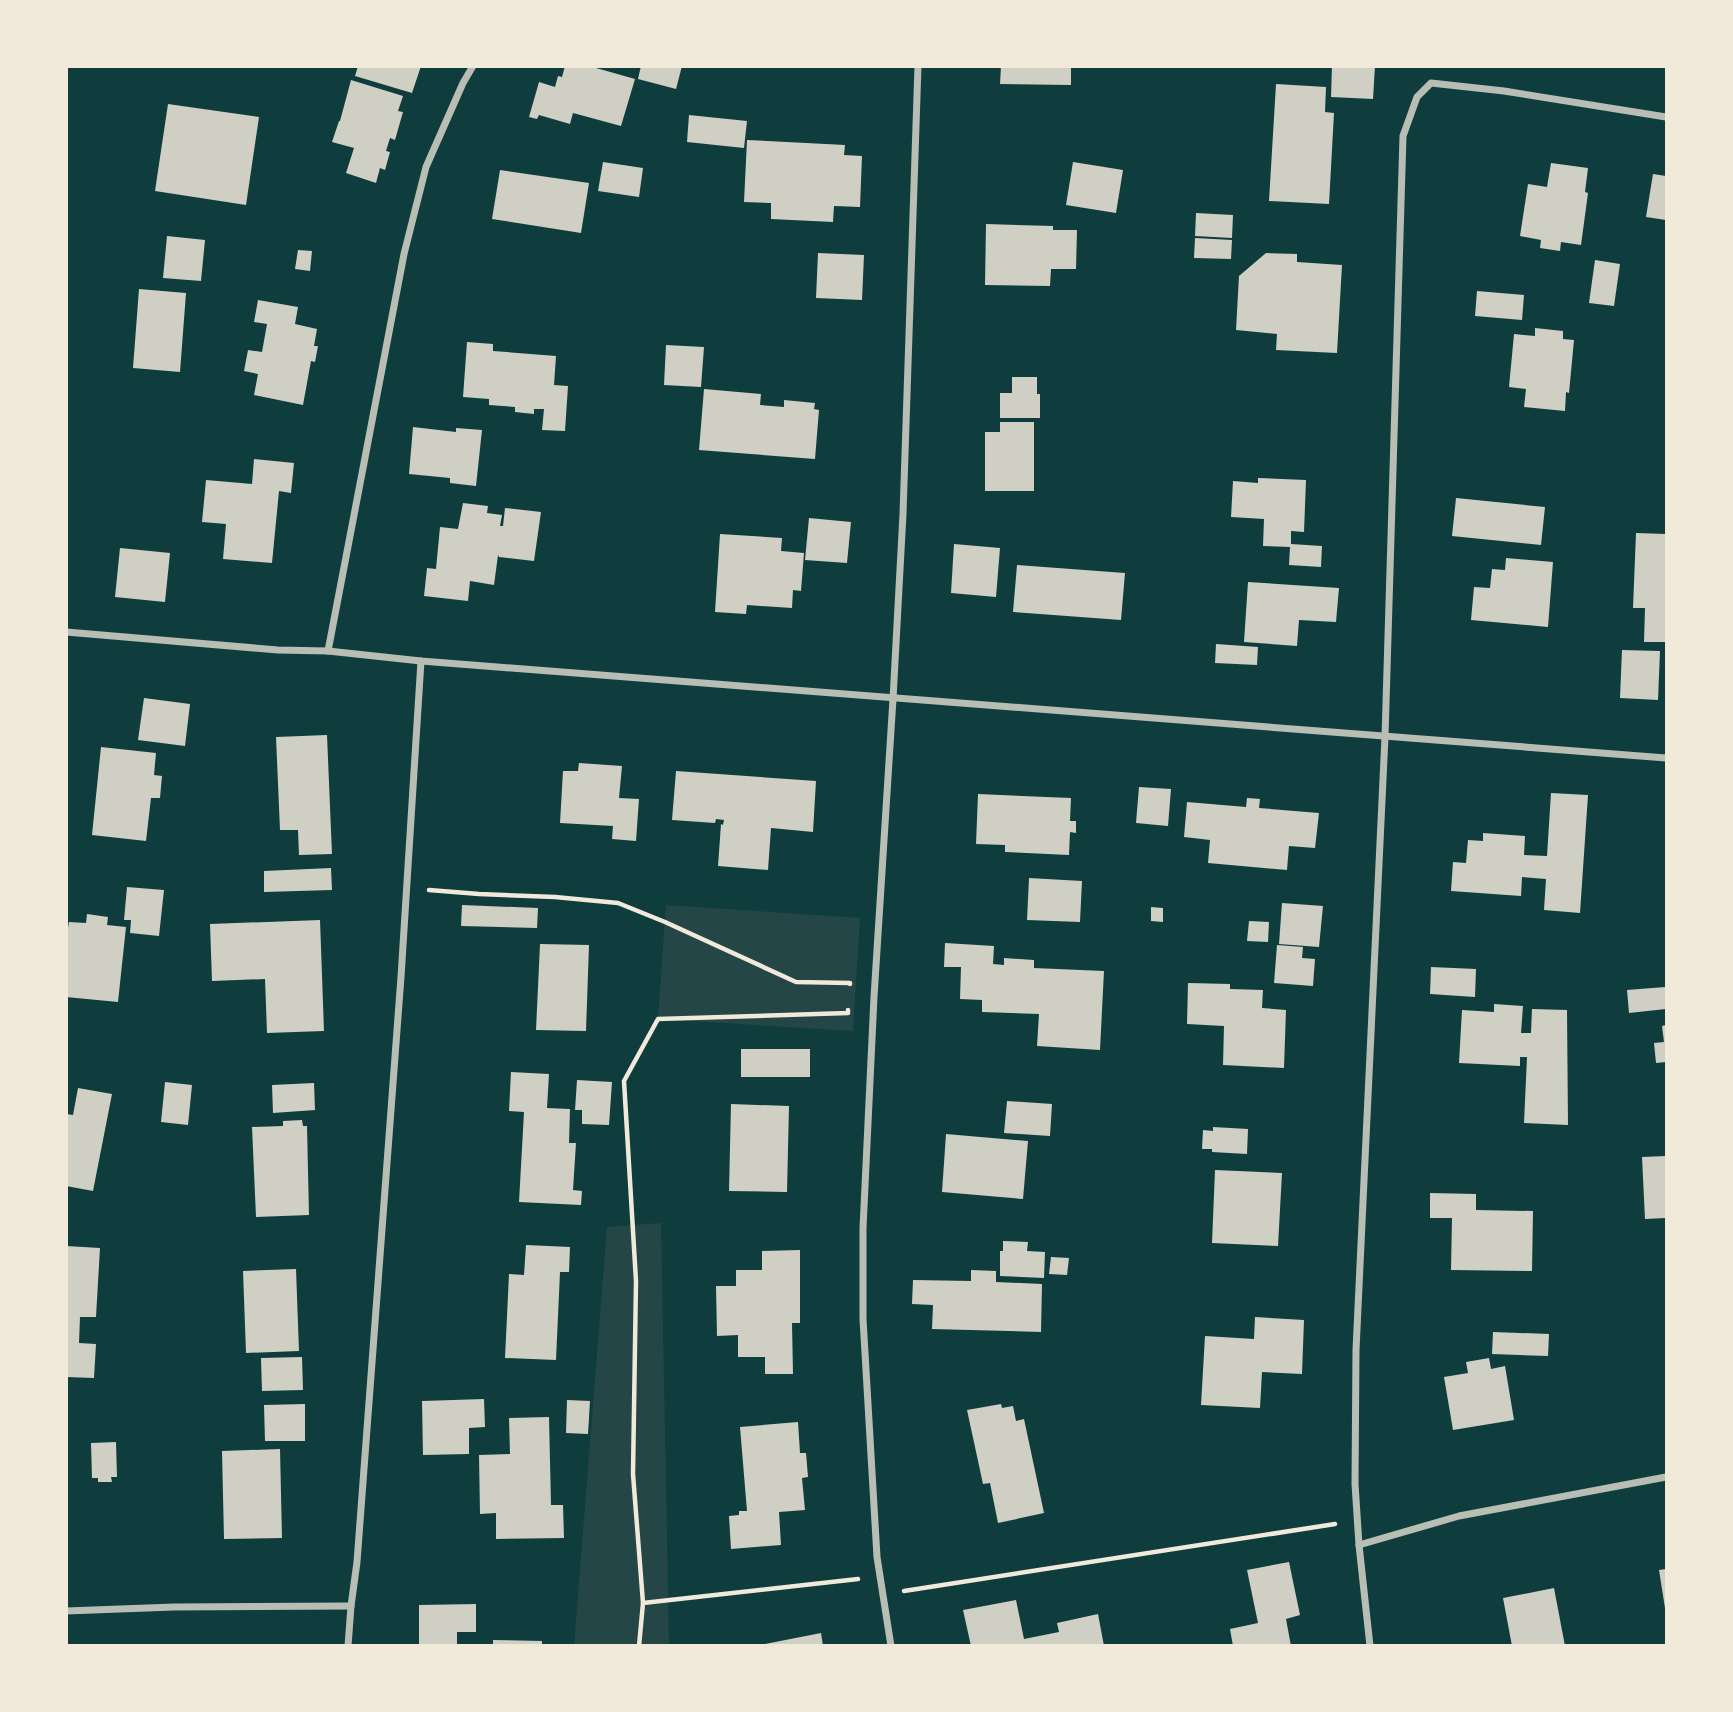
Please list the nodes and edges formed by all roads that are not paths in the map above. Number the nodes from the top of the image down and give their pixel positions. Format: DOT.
graph roads {
  1 [pos="473,66"];
  2 [pos="918,66"];
  3 [pos="1667,117"];
  4 [pos="66,632"];
  5 [pos="328,651"];
  6 [pos="421,662"];
  7 [pos="893,699"];
  8 [pos="1385,737"];
  9 [pos="1667,758"];
  10 [pos="1667,1477"];
  11 [pos="1359,1545"];
  12 [pos="351,1606"];
  13 [pos="66,1611"];
  14 [pos="348,1646"];
  15 [pos="891,1646"];
  16 [pos="1370,1646"];
  1 -- 5 [label="street"];
  2 -- 7 [label="street"];
  3 -- 8 [label="street"];
  4 -- 5 [label="street"];
  5 -- 6 [label="street"];
  6 -- 7 [label="street"];
  6 -- 12 [label="street"];
  7 -- 8 [label="street"];
  7 -- 15 [label="street"];
  8 -- 9 [label="street"];
  8 -- 11 [label="street"];
  10 -- 11 [label="street"];
  11 -- 16 [label="street"];
  12 -- 13 [label="street"];
  12 -- 14 [label="street"];
}
